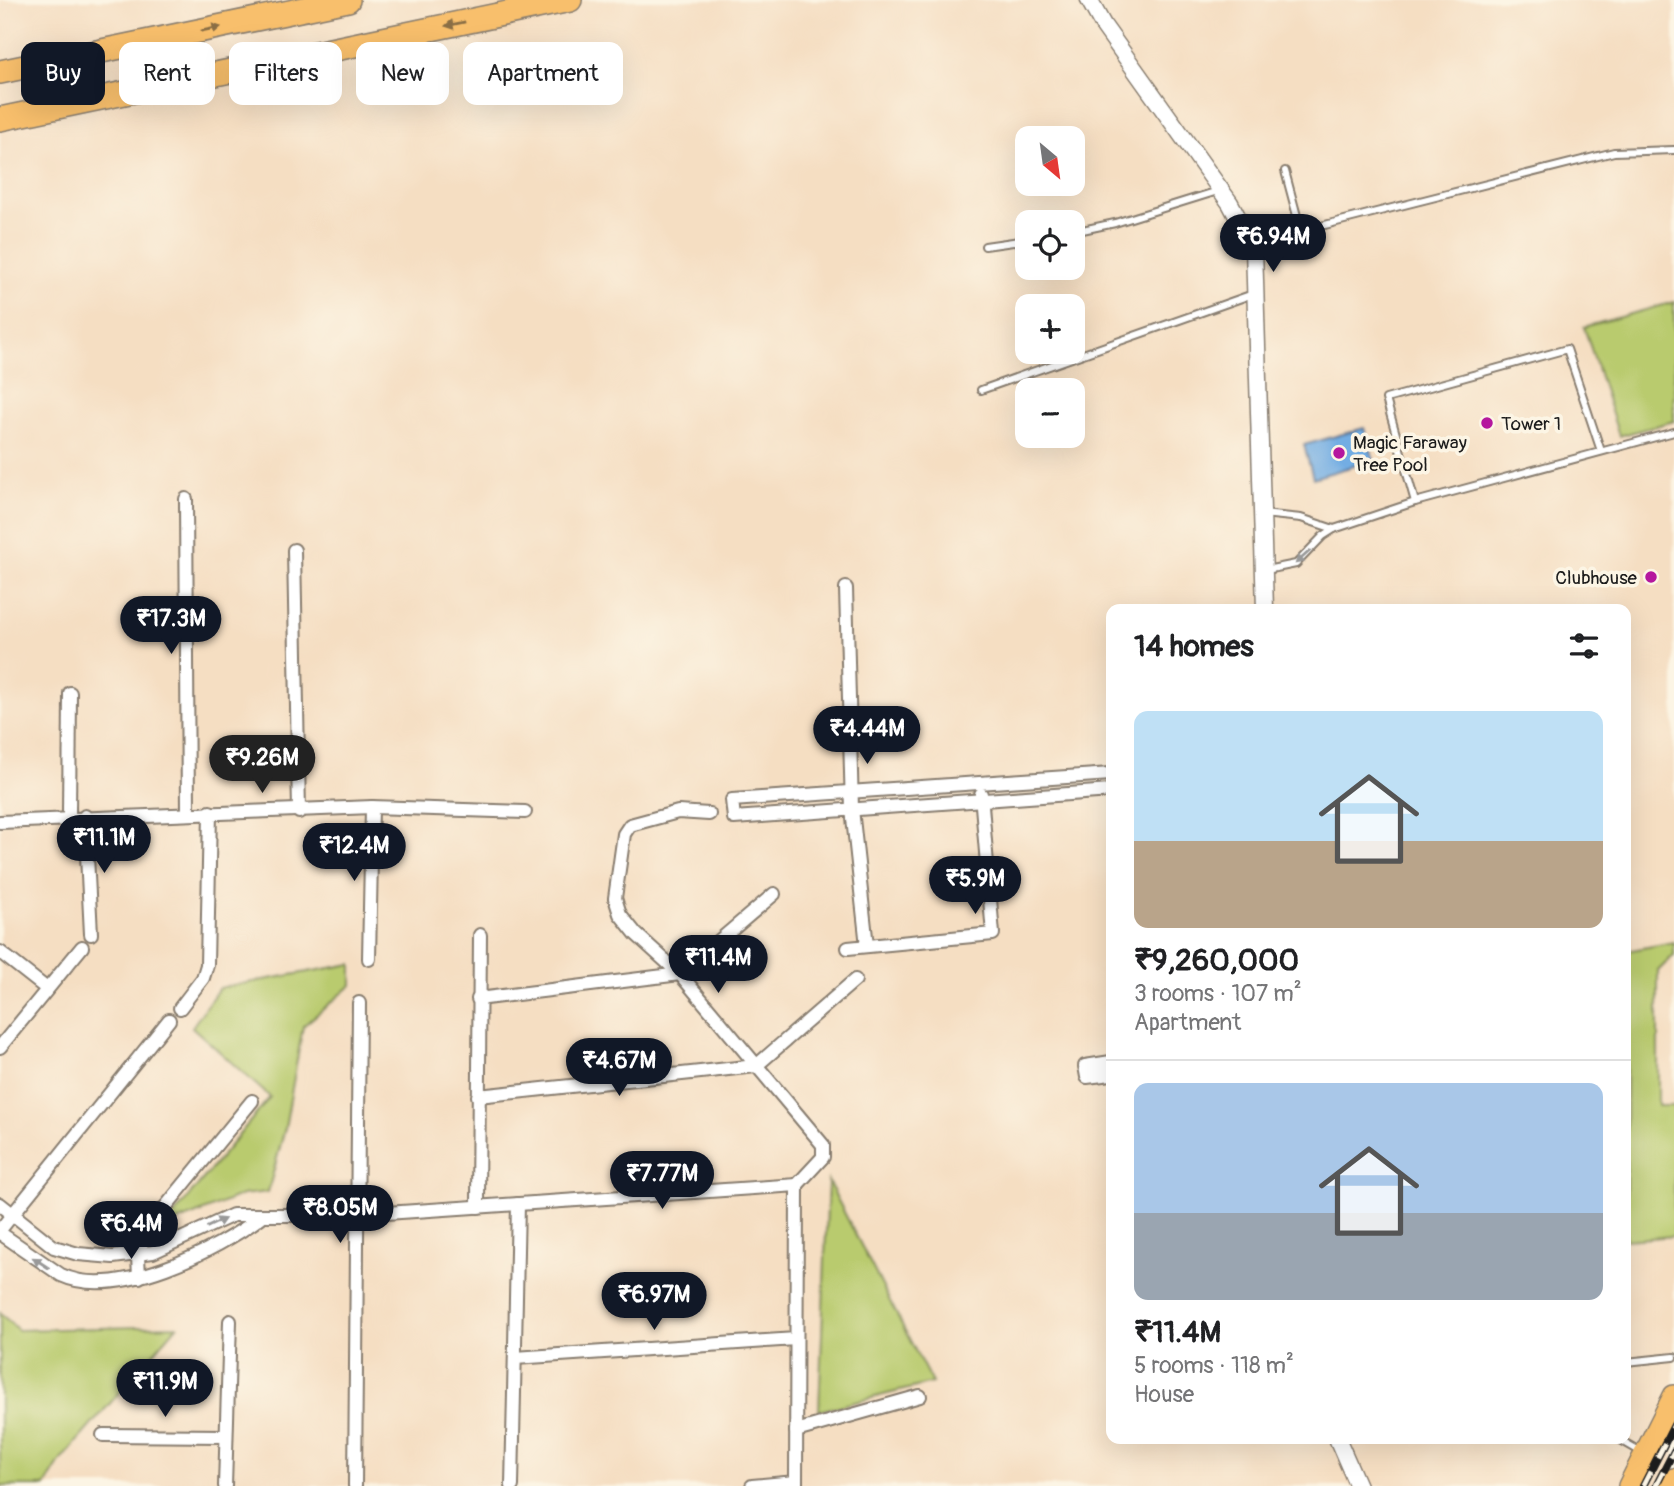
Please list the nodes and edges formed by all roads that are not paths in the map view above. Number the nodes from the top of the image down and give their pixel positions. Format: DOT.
graph roads {
  1 [pos="348,0"];
  2 [pos="570,0"];
  3 [pos="1089,0"];
  4 [pos="0,72"];
  5 [pos="0,119"];
  6 [pos="1674,150"];
  7 [pos="1285,171"];
  8 [pos="1220,190"];
  9 [pos="1085,229"];
  10 [pos="1015,242"];
  11 [pos="985,246"];
  12 [pos="1255,293"];
  13 [pos="981,390"];
  14 [pos="1674,432"];
  15 [pos="1601,451"];
  16 [pos="186,499"];
  17 [pos="1415,502"];
  18 [pos="1262,514"];
  19 [pos="1335,529"];
  20 [pos="294,550"];
  21 [pos="1264,570"];
  22 [pos="846,588"];
  23 [pos="1265,604"];
  24 [pos="70,693"];
  25 [pos="1106,774"];
  26 [pos="980,783"];
  27 [pos="1106,791"];
  28 [pos="851,792"];
  29 [pos="981,800"];
  30 [pos="372,807"];
  31 [pos="852,810"];
  32 [pos="210,812"];
  33 [pos="299,812"];
  34 [pos="525,812"];
  35 [pos="188,813"];
  36 [pos="709,814"];
  37 [pos="85,816"];
  38 [pos="69,817"];
  39 [pos="0,822"];
  40 [pos="774,894"];
  41 [pos="91,934"];
  42 [pos="480,935"];
  43 [pos="867,946"];
  44 [pos="82,947"];
  45 [pos="848,948"];
  46 [pos="0,952"];
  47 [pos="369,960"];
  48 [pos="680,974"];
  49 [pos="856,980"];
  50 [pos="47,989"];
  51 [pos="478,999"];
  52 [pos="359,1003"];
  53 [pos="180,1008"];
  54 [pos="169,1020"];
  55 [pos="0,1046"];
  56 [pos="1106,1063"];
  57 [pos="756,1066"];
  58 [pos="1106,1075"];
  59 [pos="478,1096"];
  60 [pos="252,1101"];
  61 [pos="797,1185"];
  62 [pos="0,1204"];
  63 [pos="518,1204"];
  64 [pos="478,1207"];
  65 [pos="357,1215"];
  66 [pos="14,1216"];
  67 [pos="261,1217"];
  68 [pos="0,1232"];
  69 [pos="138,1256"];
  70 [pos="139,1277"];
  71 [pos="230,1321"];
  72 [pos="796,1339"];
  73 [pos="1674,1357"];
  74 [pos="515,1358"];
  75 [pos="1631,1361"];
  76 [pos="920,1396"];
  77 [pos="1674,1396"];
  78 [pos="796,1431"];
  79 [pos="103,1435"];
  80 [pos="226,1436"];
  81 [pos="1339,1444"];
  82 [pos="1628,1444"];
  83 [pos="1645,1454"];
  84 [pos="1674,1479"];
  85 [pos="796,1484"];
  86 [pos="225,1486"];
  87 [pos="355,1486"];
  88 [pos="512,1486"];
  89 [pos="752,1486"];
  90 [pos="1358,1486"];
  91 [pos="1629,1486"];
  92 [pos="1671,1486"];
  4 -- 1 [label="highway, one-way"];
  2 -- 5 [label="highway, one-way"];
  3 -- 8 [label="street"];
  6 -- 7 [label="lane"];
  8 -- 9 [label="lane"];
  8 -- 12 [label="street"];
  10 -- 11 [label="lane"];
  12 -- 13 [label="lane"];
  12 -- 18 [label="street"];
  14 -- 15 [label="lane"];
  15 -- 17 [label="lane"];
  15 -- 17 [label="lane"];
  16 -- 35 [label="street"];
  17 -- 19 [label="lane"];
  18 -- 19 [label="lane"];
  18 -- 21 [label="street"];
  19 -- 21 [label="lane, one-way"];
  20 -- 33 [label="street"];
  21 -- 23 [label="street"];
  22 -- 28 [label="street"];
  24 -- 38 [label="street"];
  25 -- 26 [label="street"];
  26 -- 28 [label="street"];
  26 -- 29 [label="street"];
  27 -- 29 [label="street"];
  28 -- 31 [label="street"];
  28 -- 31 [label="street"];
  29 -- 31 [label="street"];
  29 -- 43 [label="street"];
  30 -- 33 [label="street"];
  30 -- 34 [label="street"];
  30 -- 47 [label="street"];
  31 -- 43 [label="street"];
  32 -- 33 [label="street"];
  32 -- 35 [label="street"];
  32 -- 53 [label="street"];
  35 -- 37 [label="street"];
  36 -- 48 [label="street"];
  37 -- 38 [label="street"];
  37 -- 41 [label="street"];
  38 -- 39 [label="street"];
  40 -- 48 [label="street"];
  42 -- 51 [label="street"];
  43 -- 45 [label="street"];
  44 -- 50 [label="street"];
  46 -- 50 [label="street"];
  48 -- 51 [label="street"];
  48 -- 57 [label="street"];
  49 -- 57 [label="street"];
  50 -- 55 [label="street"];
  51 -- 59 [label="street"];
  52 -- 65 [label="street"];
  54 -- 66 [label="street"];
  56 -- 58 [label="street"];
  57 -- 59 [label="street"];
  57 -- 61 [label="street"];
  59 -- 64 [label="street"];
  60 -- 69 [label="street"];
  61 -- 63 [label="street"];
  61 -- 72 [label="street"];
  62 -- 66 [label="street"];
  63 -- 64 [label="street"];
  63 -- 74 [label="street"];
  64 -- 65 [label="street"];
  65 -- 67 [label="street"];
  65 -- 87 [label="street"];
  66 -- 68 [label="street"];
  66 -- 69 [label="street"];
  69 -- 67 [label="street, one-way"];
  67 -- 70 [label="street"];
  70 -- 68 [label="street, one-way"];
  69 -- 70 [label="street"];
  71 -- 80 [label="street"];
  72 -- 74 [label="street"];
  72 -- 78 [label="street"];
  73 -- 75 [label="lane"];
  74 -- 88 [label="street"];
  76 -- 78 [label="street"];
  77 -- 83 [label="highway"];
  78 -- 85 [label="street"];
  79 -- 80 [label="street"];
  80 -- 86 [label="street"];
  81 -- 90 [label="street"];
  82 -- 83 [label="lane"];
  83 -- 91 [label="highway"];
  84 -- 92 [label="highway"];
  85 -- 89 [label="street"];
}
